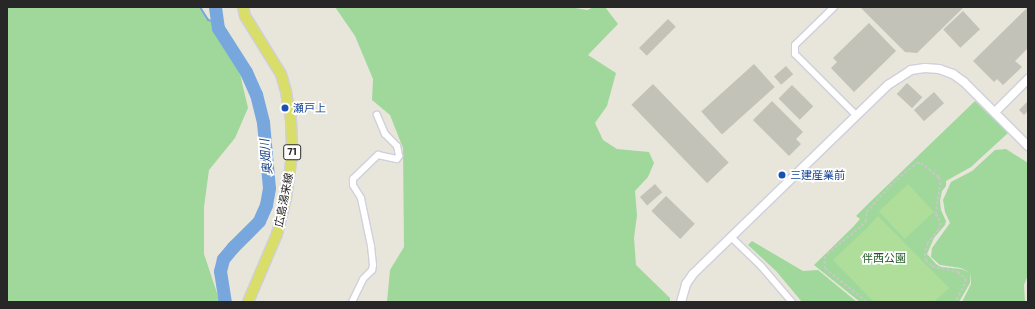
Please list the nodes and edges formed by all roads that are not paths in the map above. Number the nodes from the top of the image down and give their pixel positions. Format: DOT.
graph roads {
  1 [pos="243,7"];
  2 [pos="834,7"];
  3 [pos="1028,79"];
  4 [pos="995,112"];
  5 [pos="377,115"];
  6 [pos="856,115"];
  7 [pos="1028,146"];
  8 [pos="732,237"];
  9 [pos="248,302"];
  10 [pos="352,302"];
  11 [pos="681,302"];
  12 [pos="792,302"];
  1 -- 9 [label="main road, 広島湯来線 / 71"];
  2 -- 6 [label="street"];
  3 -- 4 [label="street"];
  4 -- 6 [label="street"];
  4 -- 7 [label="street"];
  5 -- 10 [label="street"];
  6 -- 8 [label="street"];
  8 -- 11 [label="street"];
  8 -- 12 [label="street"];
}
